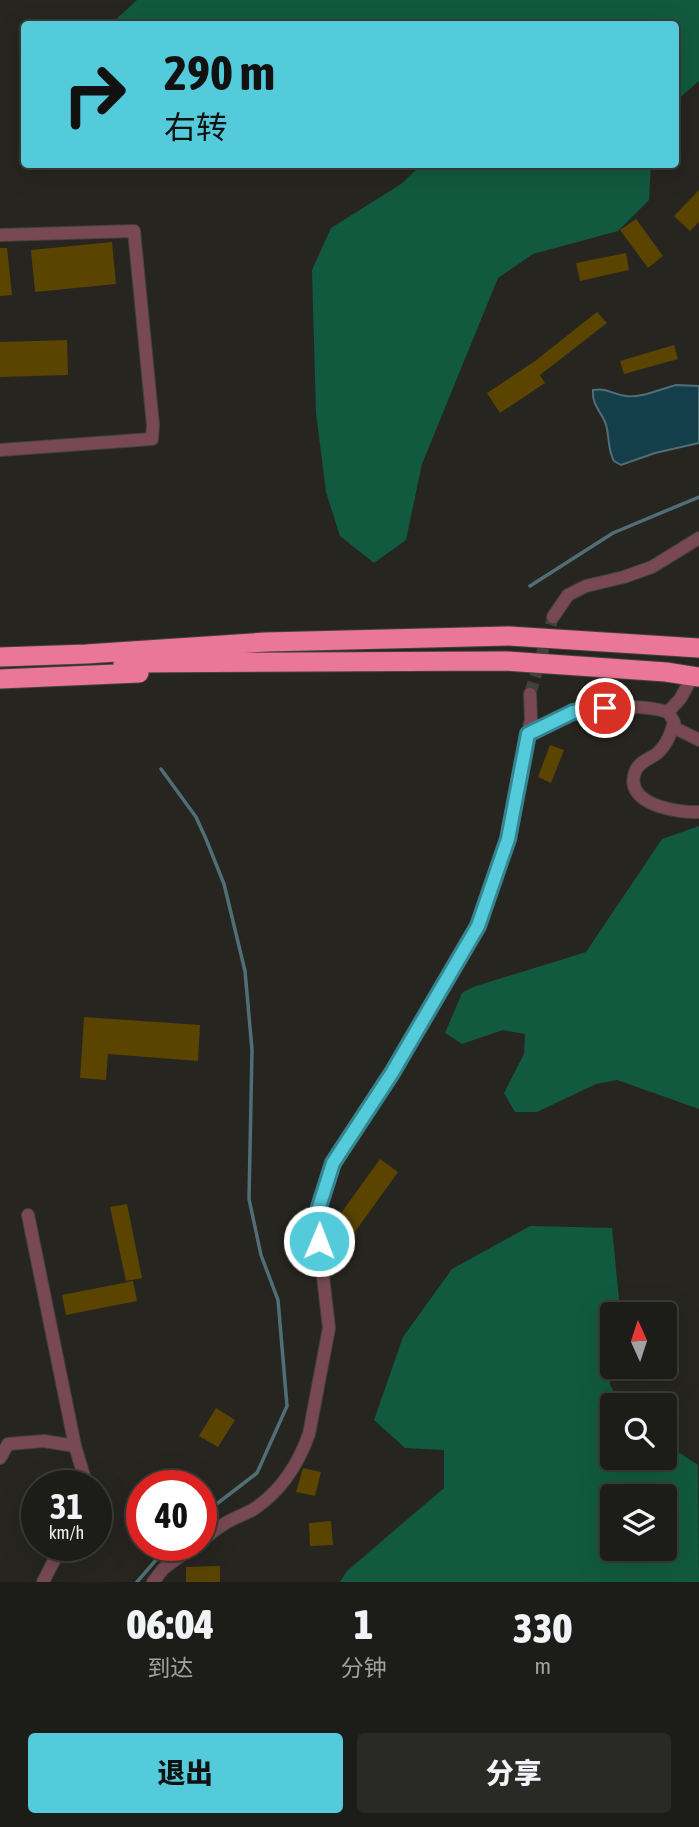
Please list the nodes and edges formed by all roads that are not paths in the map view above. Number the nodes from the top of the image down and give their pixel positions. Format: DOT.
graph roads {
  1 [pos="0,235"];
  2 [pos="0,450"];
  3 [pos="699,538"];
  4 [pos="553,617"];
  5 [pos="266,642"];
  6 [pos="0,646"];
  7 [pos="699,648"];
  8 [pos="0,657"];
  9 [pos="265,663"];
  10 [pos="0,667"];
  11 [pos="696,677"];
  12 [pos="0,678"];
  13 [pos="530,694"];
  14 [pos="668,712"];
  15 [pos="673,727"];
  16 [pos="528,734"];
  17 [pos="699,740"];
  18 [pos="699,812"];
  19 [pos="28,1215"];
  20 [pos="75,1446"];
  21 [pos="0,1458"];
  22 [pos="82,1470"];
  23 [pos="217,1529"];
  24 [pos="54,1561"];
  25 [pos="174,1561"];
  26 [pos="43,1582"];
  27 [pos="153,1582"];
  1 -- 2 [label="street"];
  3 -- 4 [label="street"];
  5 -- 6 [label="highway"];
  5 -- 7 [label="highway"];
  5 -- 8 [label="highway"];
  9 -- 10 [label="highway"];
  9 -- 11 [label="highway"];
  9 -- 12 [label="highway"];
  11 -- 14 [label="street"];
  13 -- 16 [label="street"];
  14 -- 15 [label="street"];
  14 -- 16 [label="street"];
  15 -- 17 [label="street"];
  15 -- 18 [label="street"];
  16 -- 23 [label="street"];
  19 -- 20 [label="street"];
  20 -- 21 [label="street"];
  20 -- 22 [label="street"];
  24 -- 26 [label="street"];
  25 -- 27 [label="street"];
}
